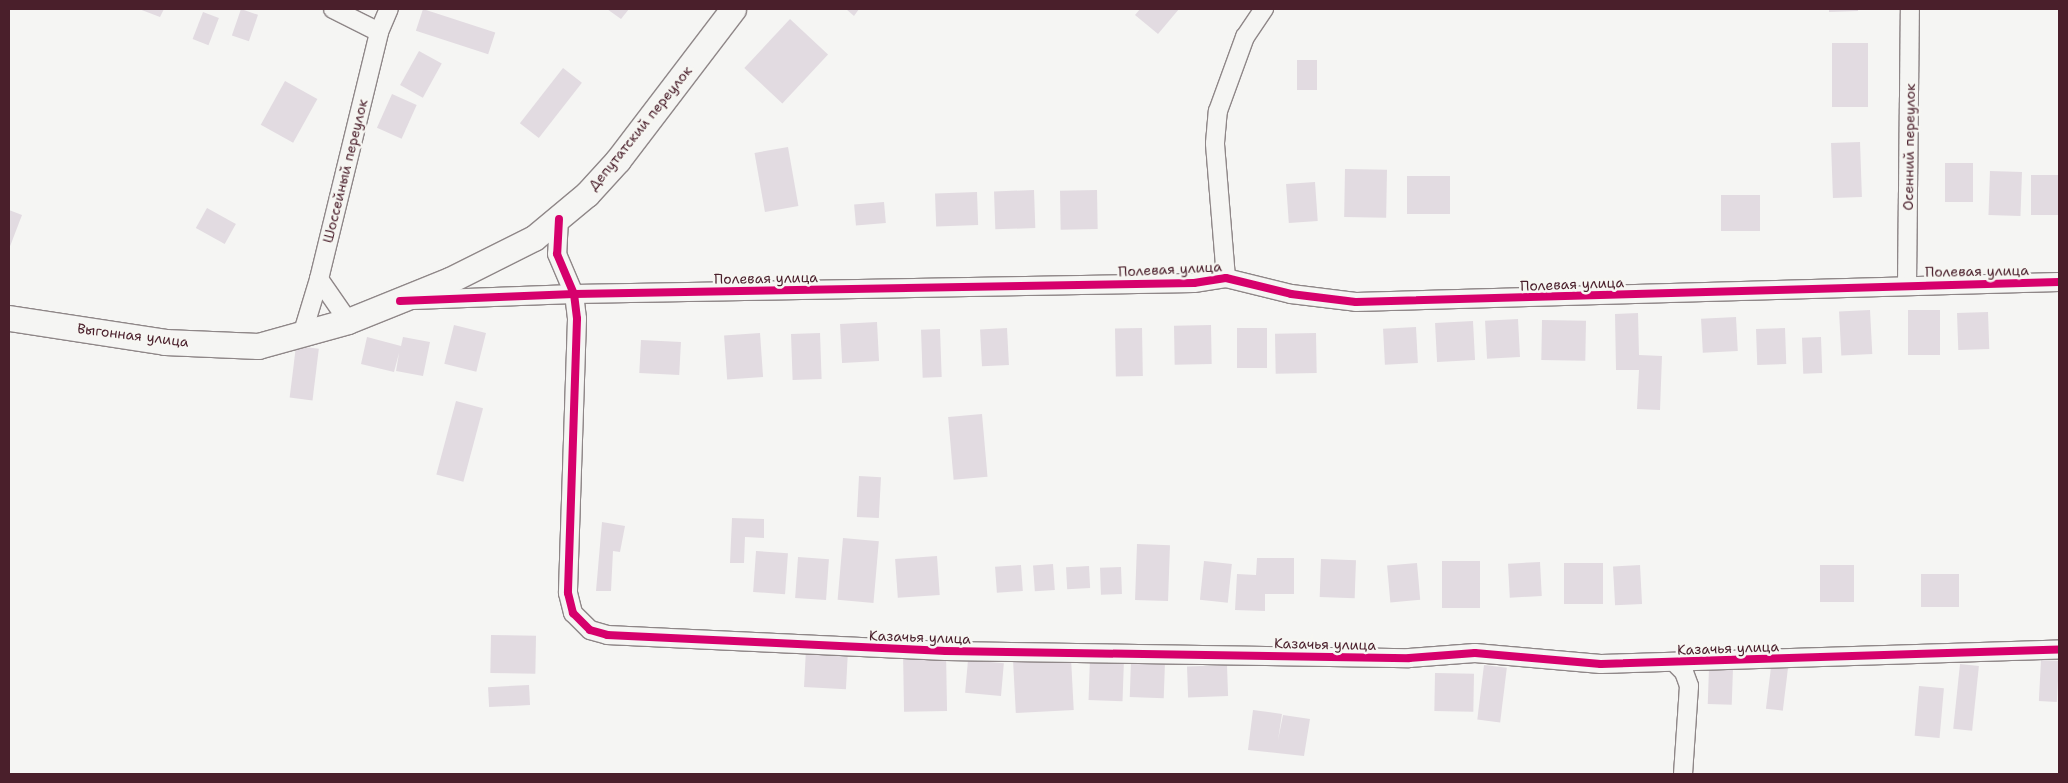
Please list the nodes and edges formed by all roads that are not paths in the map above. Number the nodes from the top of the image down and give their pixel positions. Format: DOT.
graph roads {
  1 [pos="333,9"];
  2 [pos="389,9"];
  3 [pos="733,9"];
  4 [pos="1264,9"];
  5 [pos="1910,9"];
  6 [pos="379,32"];
  7 [pos="559,219"];
  8 [pos="1226,278"];
  9 [pos="319,279"];
  10 [pos="2059,282"];
  11 [pos="1907,285"];
  12 [pos="574,294"];
  13 [pos="400,301"];
  14 [pos="9,318"];
  15 [pos="348,321"];
  16 [pos="295,337"];
  17 [pos="2059,650"];
  18 [pos="1674,662"];
  19 [pos="1683,774"];
  1 -- 6 [label="street"];
  2 -- 6 [label="street, Шоссейный переулок"];
  3 -- 7 [label="street, Депутатский переулок"];
  4 -- 8 [label="street"];
  5 -- 11 [label="street, Осенний переулок"];
  6 -- 9 [label="street, Шоссейный переулок"];
  7 -- 12 [label="street"];
  7 -- 13 [label="street, Депутатский переулок"];
  8 -- 11 [label="street, Полевая улица"];
  8 -- 12 [label="street, Полевая улица"];
  9 -- 15 [label="street"];
  9 -- 16 [label="street, Шоссейный переулок"];
  10 -- 11 [label="street, Полевая улица"];
  12 -- 13 [label="street, Полевая улица"];
  12 -- 18 [label="street, Казачья улица"];
  13 -- 15 [label="street, Депутатский переулок"];
  14 -- 16 [label="street, Выгонная улица"];
  15 -- 16 [label="street, Депутатский переулок"];
  17 -- 18 [label="street, Казачья улица"];
  18 -- 19 [label="street"];
}
